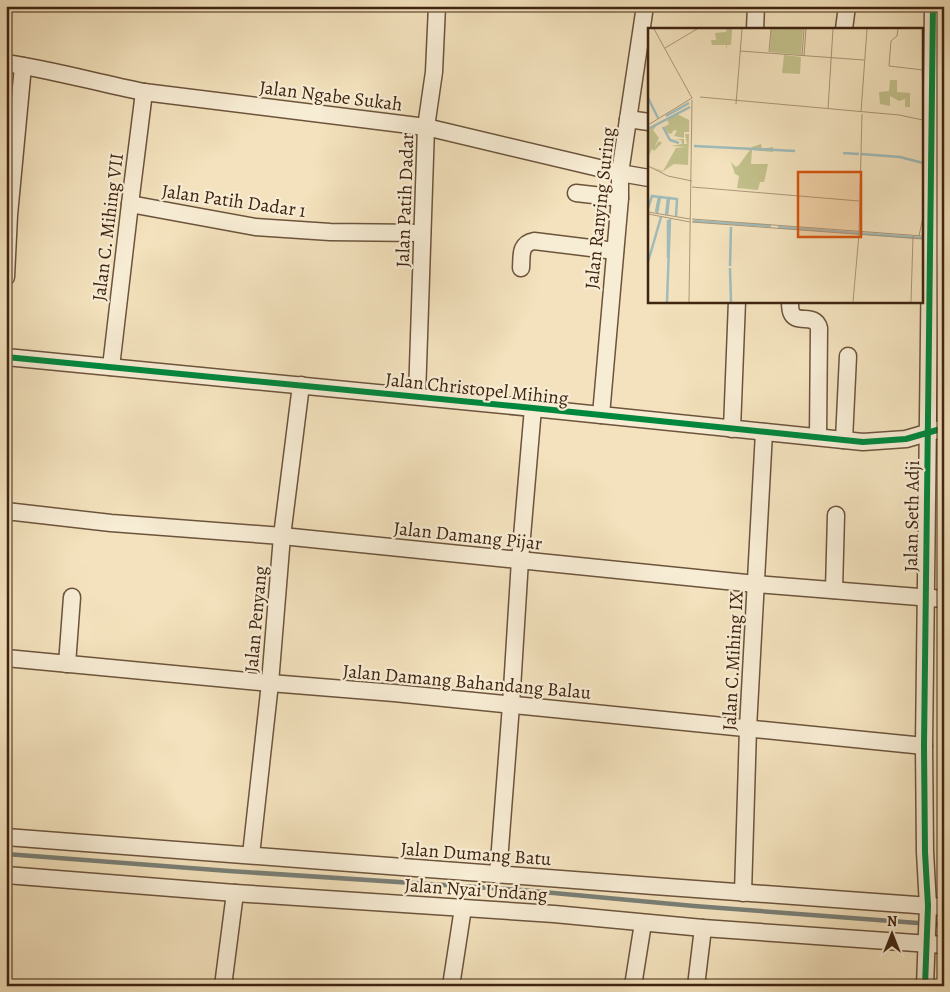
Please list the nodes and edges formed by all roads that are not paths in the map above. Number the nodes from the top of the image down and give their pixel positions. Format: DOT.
graph roads {
  1 [pos="437,6"];
  2 [pos="645,6"];
  3 [pos="756,6"];
  4 [pos="847,6"];
  5 [pos="933,6"];
  6 [pos="754,28"];
  7 [pos="844,28"];
  8 [pos="6,63"];
  9 [pos="23,66"];
  10 [pos="144,92"];
  11 [pos="628,119"];
  12 [pos="648,122"];
  13 [pos="426,127"];
  14 [pos="938,138"];
  15 [pos="620,173"];
  16 [pos="648,178"];
  17 [pos="576,193"];
  18 [pos="620,198"];
  19 [pos="130,204"];
  20 [pos="422,233"];
  21 [pos="615,251"];
  22 [pos="521,268"];
  23 [pos="6,277"];
  24 [pos="737,302"];
  25 [pos="790,302"];
  26 [pos="848,356"];
  27 [pos="6,357"];
  28 [pos="110,367"];
  29 [pos="301,385"];
  30 [pos="417,396"];
  31 [pos="533,408"];
  32 [pos="601,415"];
  33 [pos="944,428"];
  34 [pos="732,429"];
  35 [pos="764,432"];
  36 [pos="927,434"];
  37 [pos="818,437"];
  38 [pos="844,440"];
  39 [pos="6,511"];
  40 [pos="836,515"];
  41 [pos="282,536"];
  42 [pos="520,560"];
  43 [pos="756,584"];
  44 [pos="834,590"];
  45 [pos="72,596"];
  46 [pos="926,597"];
  47 [pos="944,599"];
  48 [pos="6,658"];
  49 [pos="67,664"];
  50 [pos="270,683"];
  51 [pos="511,705"];
  52 [pos="748,728"];
  53 [pos="924,746"];
  54 [pos="6,837"];
  55 [pos="251,856"];
  56 [pos="498,874"];
  57 [pos="6,875"];
  58 [pos="235,893"];
  59 [pos="743,893"];
  60 [pos="463,908"];
  61 [pos="933,909"];
  62 [pos="642,923"];
  63 [pos="703,928"];
  64 [pos="927,942"];
  65 [pos="944,945"];
  66 [pos="223,986"];
  67 [pos="452,986"];
  68 [pos="633,986"];
  69 [pos="696,986"];
  70 [pos="925,986"];
  1 -- 13 [label="street, Jalan Patih Dadar"];
  2 -- 11 [label="street, Jalan Ranying Suring"];
  3 -- 6 [label="street"];
  4 -- 7 [label="street"];
  5 -- 14 [label="street, Jalan Seth Adji"];
  8 -- 9 [label="street, Jalan Ngabe Sukah"];
  9 -- 10 [label="street, Jalan Ngabe Sukah"];
  9 -- 23 [label="street"];
  10 -- 13 [label="street, Jalan Ngabe Sukah"];
  10 -- 19 [label="street, Jalan C. Mihing VII"];
  11 -- 12 [label="street"];
  11 -- 15 [label="street, Jalan Ranying Suring"];
  13 -- 15 [label="street, Jalan Ngabe Sukah"];
  13 -- 20 [label="street, Jalan Patih Dadar"];
  14 -- 36 [label="street, Jalan Seth Adji"];
  15 -- 16 [label="street, Jalan Ngabe Sukah"];
  15 -- 18 [label="street, Jalan Ranying Suring"];
  17 -- 18 [label="street"];
  18 -- 21 [label="street, Jalan Ranying Suring"];
  19 -- 20 [label="street, Jalan Patih Dadar 1"];
  19 -- 28 [label="street, Jalan C. Mihing VII"];
  20 -- 30 [label="street, Jalan Patih Dadar"];
  21 -- 22 [label="street"];
  21 -- 32 [label="street, Jalan Ranying Suring"];
  24 -- 34 [label="street"];
  25 -- 37 [label="street"];
  26 -- 38 [label="street"];
  27 -- 28 [label="street, Jalan Christopel Mihing"];
  28 -- 29 [label="street, Jalan Christopel Mihing"];
  29 -- 30 [label="street, Jalan Christopel Mihing"];
  29 -- 41 [label="street, Jalan Penyang"];
  30 -- 31 [label="street, Jalan Christopel Mihing"];
  31 -- 32 [label="street, Jalan Christopel Mihing"];
  31 -- 42 [label="street"];
  32 -- 34 [label="street, Jalan Christopel Mihing"];
  33 -- 36 [label="street, Jalan Christopel Mihing"];
  34 -- 35 [label="street, Jalan Christopel Mihing"];
  35 -- 37 [label="street, Jalan Christopel Mihing"];
  35 -- 43 [label="street, Jalan C.Mihing IX"];
  36 -- 38 [label="street, Jalan Christopel Mihing"];
  36 -- 46 [label="street, Jalan Seth Adji"];
  37 -- 38 [label="street, Jalan Christopel Mihing"];
  39 -- 41 [label="street, Jalan Damang Pijar"];
  40 -- 44 [label="street"];
  41 -- 42 [label="street, Jalan Damang Pijar"];
  41 -- 50 [label="street, Jalan Penyang"];
  42 -- 43 [label="street, Jalan Damang Pijar"];
  42 -- 51 [label="street"];
  43 -- 44 [label="street, Jalan Damang Pijar"];
  43 -- 52 [label="street, Jalan C.Mihing IX"];
  44 -- 46 [label="street, Jalan Damang Pijar"];
  45 -- 49 [label="street"];
  46 -- 47 [label="street, Jalan Damang Pijar"];
  46 -- 53 [label="street, Jalan Seth Adji"];
  48 -- 49 [label="street, Jalan Damang Bahandang Balau"];
  49 -- 50 [label="street, Jalan Damang Bahandang Balau"];
  50 -- 51 [label="street, Jalan Damang Bahandang Balau"];
  50 -- 55 [label="street, Jalan Penyang"];
  51 -- 52 [label="street, Jalan Damang Bahandang Balau"];
  51 -- 56 [label="street"];
  52 -- 53 [label="street, Jalan Damang Bahandang Balau"];
  52 -- 59 [label="street, Jalan C.Mihing IX"];
  53 -- 61 [label="street, Jalan Seth Adji"];
  54 -- 55 [label="street, Jalan Dumang Batu"];
  55 -- 56 [label="street, Jalan Dumang Batu"];
  56 -- 59 [label="street, Jalan Dumang Batu"];
  57 -- 58 [label="street, Jalan Nyai Undang"];
  58 -- 60 [label="street, Jalan Nyai Undang"];
  58 -- 66 [label="street"];
  59 -- 61 [label="street, Jalan Dumang Batu"];
  60 -- 62 [label="street, Jalan Nyai Undang"];
  60 -- 67 [label="street"];
  61 -- 64 [label="street, Jalan Seth Adji"];
  62 -- 63 [label="street, Jalan Nyai Undang"];
  62 -- 68 [label="street"];
  63 -- 64 [label="street, Jalan Nyai Undang"];
  63 -- 69 [label="street"];
  64 -- 65 [label="street, Jalan Nyai Undang"];
  64 -- 70 [label="street"];
}
